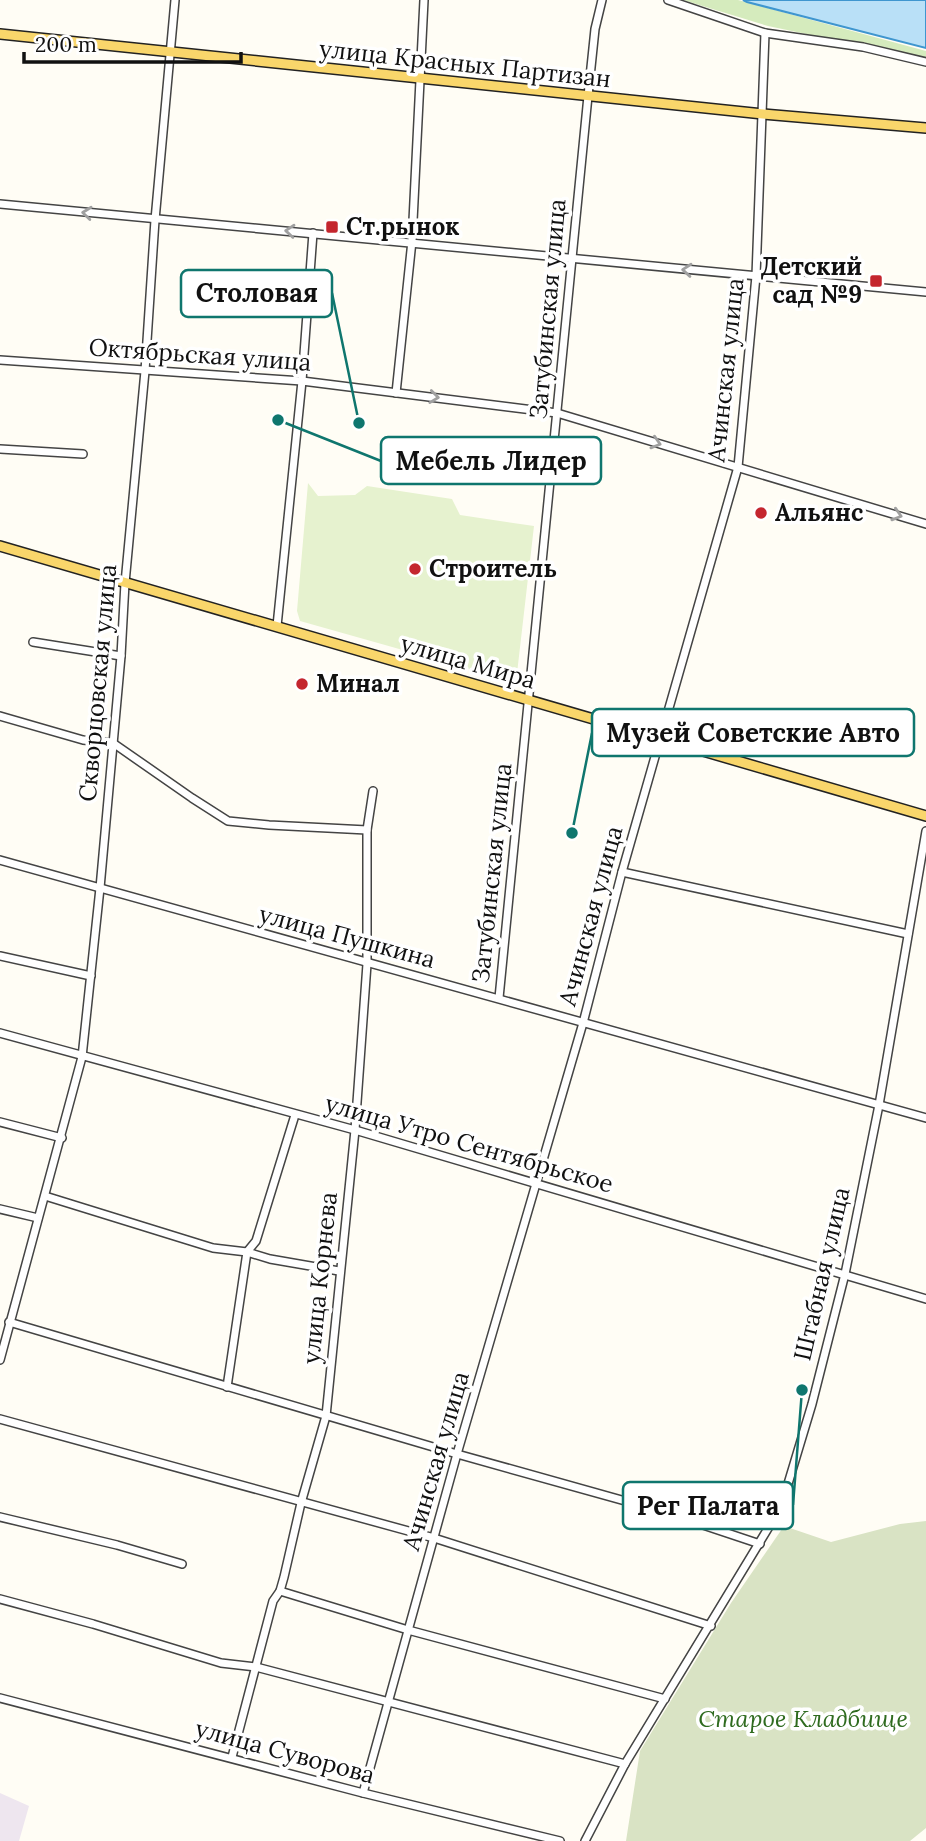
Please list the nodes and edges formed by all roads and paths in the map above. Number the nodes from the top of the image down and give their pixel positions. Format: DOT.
graph roads {
  1 [pos="176,0"];
  2 [pos="424,0"];
  3 [pos="602,0"];
  4 [pos="668,0"];
  5 [pos="765,33"];
  6 [pos="0,34"];
  7 [pos="170,53"];
  8 [pos="926,62"];
  9 [pos="419,79"];
  10 [pos="588,96"];
  11 [pos="762,114"];
  12 [pos="926,128"];
  13 [pos="0,204"];
  14 [pos="155,220"];
  15 [pos="313,233"];
  16 [pos="412,241"];
  17 [pos="572,259"];
  18 [pos="756,276"];
  19 [pos="926,292"];
  20 [pos="0,360"];
  21 [pos="145,371"];
  22 [pos="302,381"];
  23 [pos="396,393"];
  24 [pos="557,413"];
  25 [pos="0,449"];
  26 [pos="83,454"];
  27 [pos="737,467"];
  28 [pos="926,524"];
  29 [pos="0,546"];
  30 [pos="125,583"];
  31 [pos="277,626"];
  32 [pos="33,642"];
  33 [pos="121,656"];
  34 [pos="528,700"];
  35 [pos="0,716"];
  36 [pos="661,739"];
  37 [pos="113,743"];
  38 [pos="373,791"];
  39 [pos="926,816"];
  40 [pos="367,830"];
  41 [pos="926,831"];
  42 [pos="0,860"];
  43 [pos="622,872"];
  44 [pos="100,888"];
  45 [pos="908,934"];
  46 [pos="0,956"];
  47 [pos="367,964"];
  48 [pos="91,976"];
  49 [pos="499,998"];
  50 [pos="583,1023"];
  51 [pos="0,1033"];
  52 [pos="82,1057"];
  53 [pos="879,1105"];
  54 [pos="295,1115"];
  55 [pos="926,1118"];
  56 [pos="0,1122"];
  57 [pos="355,1130"];
  58 [pos="62,1138"];
  59 [pos="537,1183"];
  60 [pos="45,1196"];
  61 [pos="0,1209"];
  62 [pos="38,1218"];
  63 [pos="247,1252"];
  64 [pos="339,1271"];
  65 [pos="845,1274"];
  66 [pos="926,1298"];
  67 [pos="9,1322"];
  68 [pos="0,1360"];
  69 [pos="228,1387"];
  70 [pos="326,1416"];
  71 [pos="0,1419"];
  72 [pos="457,1454"];
  73 [pos="301,1503"];
  74 [pos="0,1517"];
  75 [pos="434,1538"];
  76 [pos="760,1544"];
  77 [pos="182,1564"];
  78 [pos="280,1591"];
  79 [pos="0,1599"];
  80 [pos="711,1626"];
  81 [pos="408,1630"];
  82 [pos="256,1667"];
  83 [pos="0,1698"];
  84 [pos="666,1699"];
  85 [pos="387,1701"];
  86 [pos="232,1757"];
  87 [pos="625,1764"];
  88 [pos="363,1793"];
  89 [pos="560,1841"];
  90 [pos="585,1841"];
  1 -- 7 [label="street, Скворцовская улица"];
  2 -- 9 [label="street"];
  3 -- 10 [label="street, Затубинская улица"];
  4 -- 5 [label="street"];
  5 -- 8 [label="street"];
  5 -- 11 [label="street, Ачинская улица"];
  6 -- 7 [label="main road, улица Красных Партизан"];
  7 -- 9 [label="main road, улица Красных Партизан"];
  7 -- 14 [label="street, Скворцовская улица"];
  9 -- 10 [label="main road, улица Красных Партизан"];
  9 -- 16 [label="street"];
  10 -- 11 [label="main road, улица Красных Партизан"];
  10 -- 17 [label="street, Затубинская улица"];
  11 -- 12 [label="main road, улица Красных Партизан"];
  11 -- 18 [label="street, Ачинская улица"];
  14 -- 13 [label="street, one-way"];
  15 -- 14 [label="street, one-way"];
  14 -- 21 [label="street, Скворцовская улица"];
  15 -- 16 [label="street"];
  15 -- 22 [label="street"];
  16 -- 17 [label="street"];
  16 -- 23 [label="street"];
  18 -- 17 [label="street, one-way"];
  17 -- 24 [label="street, Затубинская улица"];
  18 -- 19 [label="street"];
  18 -- 27 [label="street, Ачинская улица"];
  20 -- 21 [label="street, Октябрьская улица"];
  21 -- 22 [label="street, Октябрьская улица"];
  21 -- 30 [label="street, Скворцовская улица"];
  22 -- 23 [label="street, Октябрьская улица"];
  22 -- 31 [label="street"];
  23 -- 24 [label="street, Октябрьская улица, one-way"];
  24 -- 27 [label="street, Октябрьская улица, one-way"];
  24 -- 34 [label="street, Затубинская улица"];
  25 -- 26 [label="street"];
  27 -- 28 [label="street, Октябрьская улица, one-way"];
  27 -- 36 [label="street, Ачинская улица"];
  29 -- 30 [label="main road, улица Мира"];
  30 -- 31 [label="main road, улица Мира"];
  30 -- 33 [label="street, Скворцовская улица"];
  31 -- 34 [label="main road, улица Мира"];
  32 -- 33 [label="street"];
  33 -- 37 [label="street, Скворцовская улица"];
  34 -- 36 [label="main road, улица Мира"];
  34 -- 49 [label="street, Затубинская улица"];
  35 -- 37 [label="street"];
  36 -- 39 [label="main road, улица Мира"];
  36 -- 43 [label="street, Ачинская улица"];
  37 -- 40 [label="street"];
  37 -- 44 [label="street, Скворцовская улица"];
  38 -- 40 [label="street, улица Корнева"];
  40 -- 47 [label="street, улица Корнева"];
  41 -- 45 [label="street, Штабная улица"];
  42 -- 44 [label="street, улица Пушкина"];
  43 -- 45 [label="street"];
  43 -- 50 [label="street, Ачинская улица"];
  44 -- 47 [label="street, улица Пушкина"];
  44 -- 48 [label="street, Скворцовская улица"];
  45 -- 53 [label="street, Штабная улица"];
  46 -- 48 [label="street"];
  47 -- 49 [label="street, улица Пушкина"];
  47 -- 57 [label="street, улица Корнева"];
  48 -- 52 [label="street, Скворцовская улица"];
  49 -- 50 [label="street, улица Пушкина"];
  50 -- 53 [label="street, улица Пушкина"];
  50 -- 59 [label="street, Ачинская улица"];
  51 -- 52 [label="street, улица Утро Сентябрьское"];
  52 -- 54 [label="street, улица Утро Сентябрьское"];
  52 -- 58 [label="street, Скворцовская улица"];
  53 -- 55 [label="street, улица Пушкина"];
  53 -- 65 [label="street, Штабная улица"];
  54 -- 57 [label="street, улица Утро Сентябрьское"];
  54 -- 63 [label="street"];
  56 -- 58 [label="street"];
  57 -- 59 [label="street, улица Утро Сентябрьское"];
  57 -- 64 [label="street, улица Корнева"];
  58 -- 60 [label="street, Скворцовская улица"];
  59 -- 65 [label="street, улица Утро Сентябрьское"];
  59 -- 72 [label="street, Ачинская улица"];
  60 -- 62 [label="street, Скворцовская улица"];
  60 -- 63 [label="street"];
  61 -- 62 [label="street"];
  62 -- 67 [label="street, Скворцовская улица"];
  63 -- 64 [label="street"];
  63 -- 69 [label="street"];
  64 -- 70 [label="street, улица Корнева"];
  65 -- 66 [label="street, улица Утро Сентябрьское"];
  65 -- 76 [label="street, Штабная улица"];
  67 -- 68 [label="street, Скворцовская улица"];
  67 -- 69 [label="street"];
  69 -- 70 [label="street"];
  70 -- 72 [label="street"];
  70 -- 73 [label="street, улица Корнева"];
  71 -- 73 [label="street"];
  72 -- 75 [label="street, Ачинская улица"];
  72 -- 76 [label="street"];
  73 -- 75 [label="street"];
  73 -- 78 [label="street, улица Корнева"];
  74 -- 77 [label="street"];
  75 -- 80 [label="street"];
  75 -- 81 [label="street, Ачинская улица"];
  76 -- 80 [label="street, Штабная улица"];
  78 -- 81 [label="street"];
  78 -- 82 [label="street, улица Корнева"];
  79 -- 82 [label="street"];
  80 -- 84 [label="street, Штабная улица"];
  81 -- 84 [label="street"];
  81 -- 85 [label="street, Ачинская улица"];
  82 -- 85 [label="street"];
  82 -- 86 [label="street, улица Корнева"];
  83 -- 86 [label="street, улица Суворова"];
  84 -- 87 [label="street, Штабная улица"];
  85 -- 87 [label="street"];
  85 -- 88 [label="street, Ачинская улица"];
  86 -- 88 [label="street, улица Суворова"];
  87 -- 90 [label="street, Штабная улица"];
  88 -- 89 [label="street, улица Суворова"];
}
